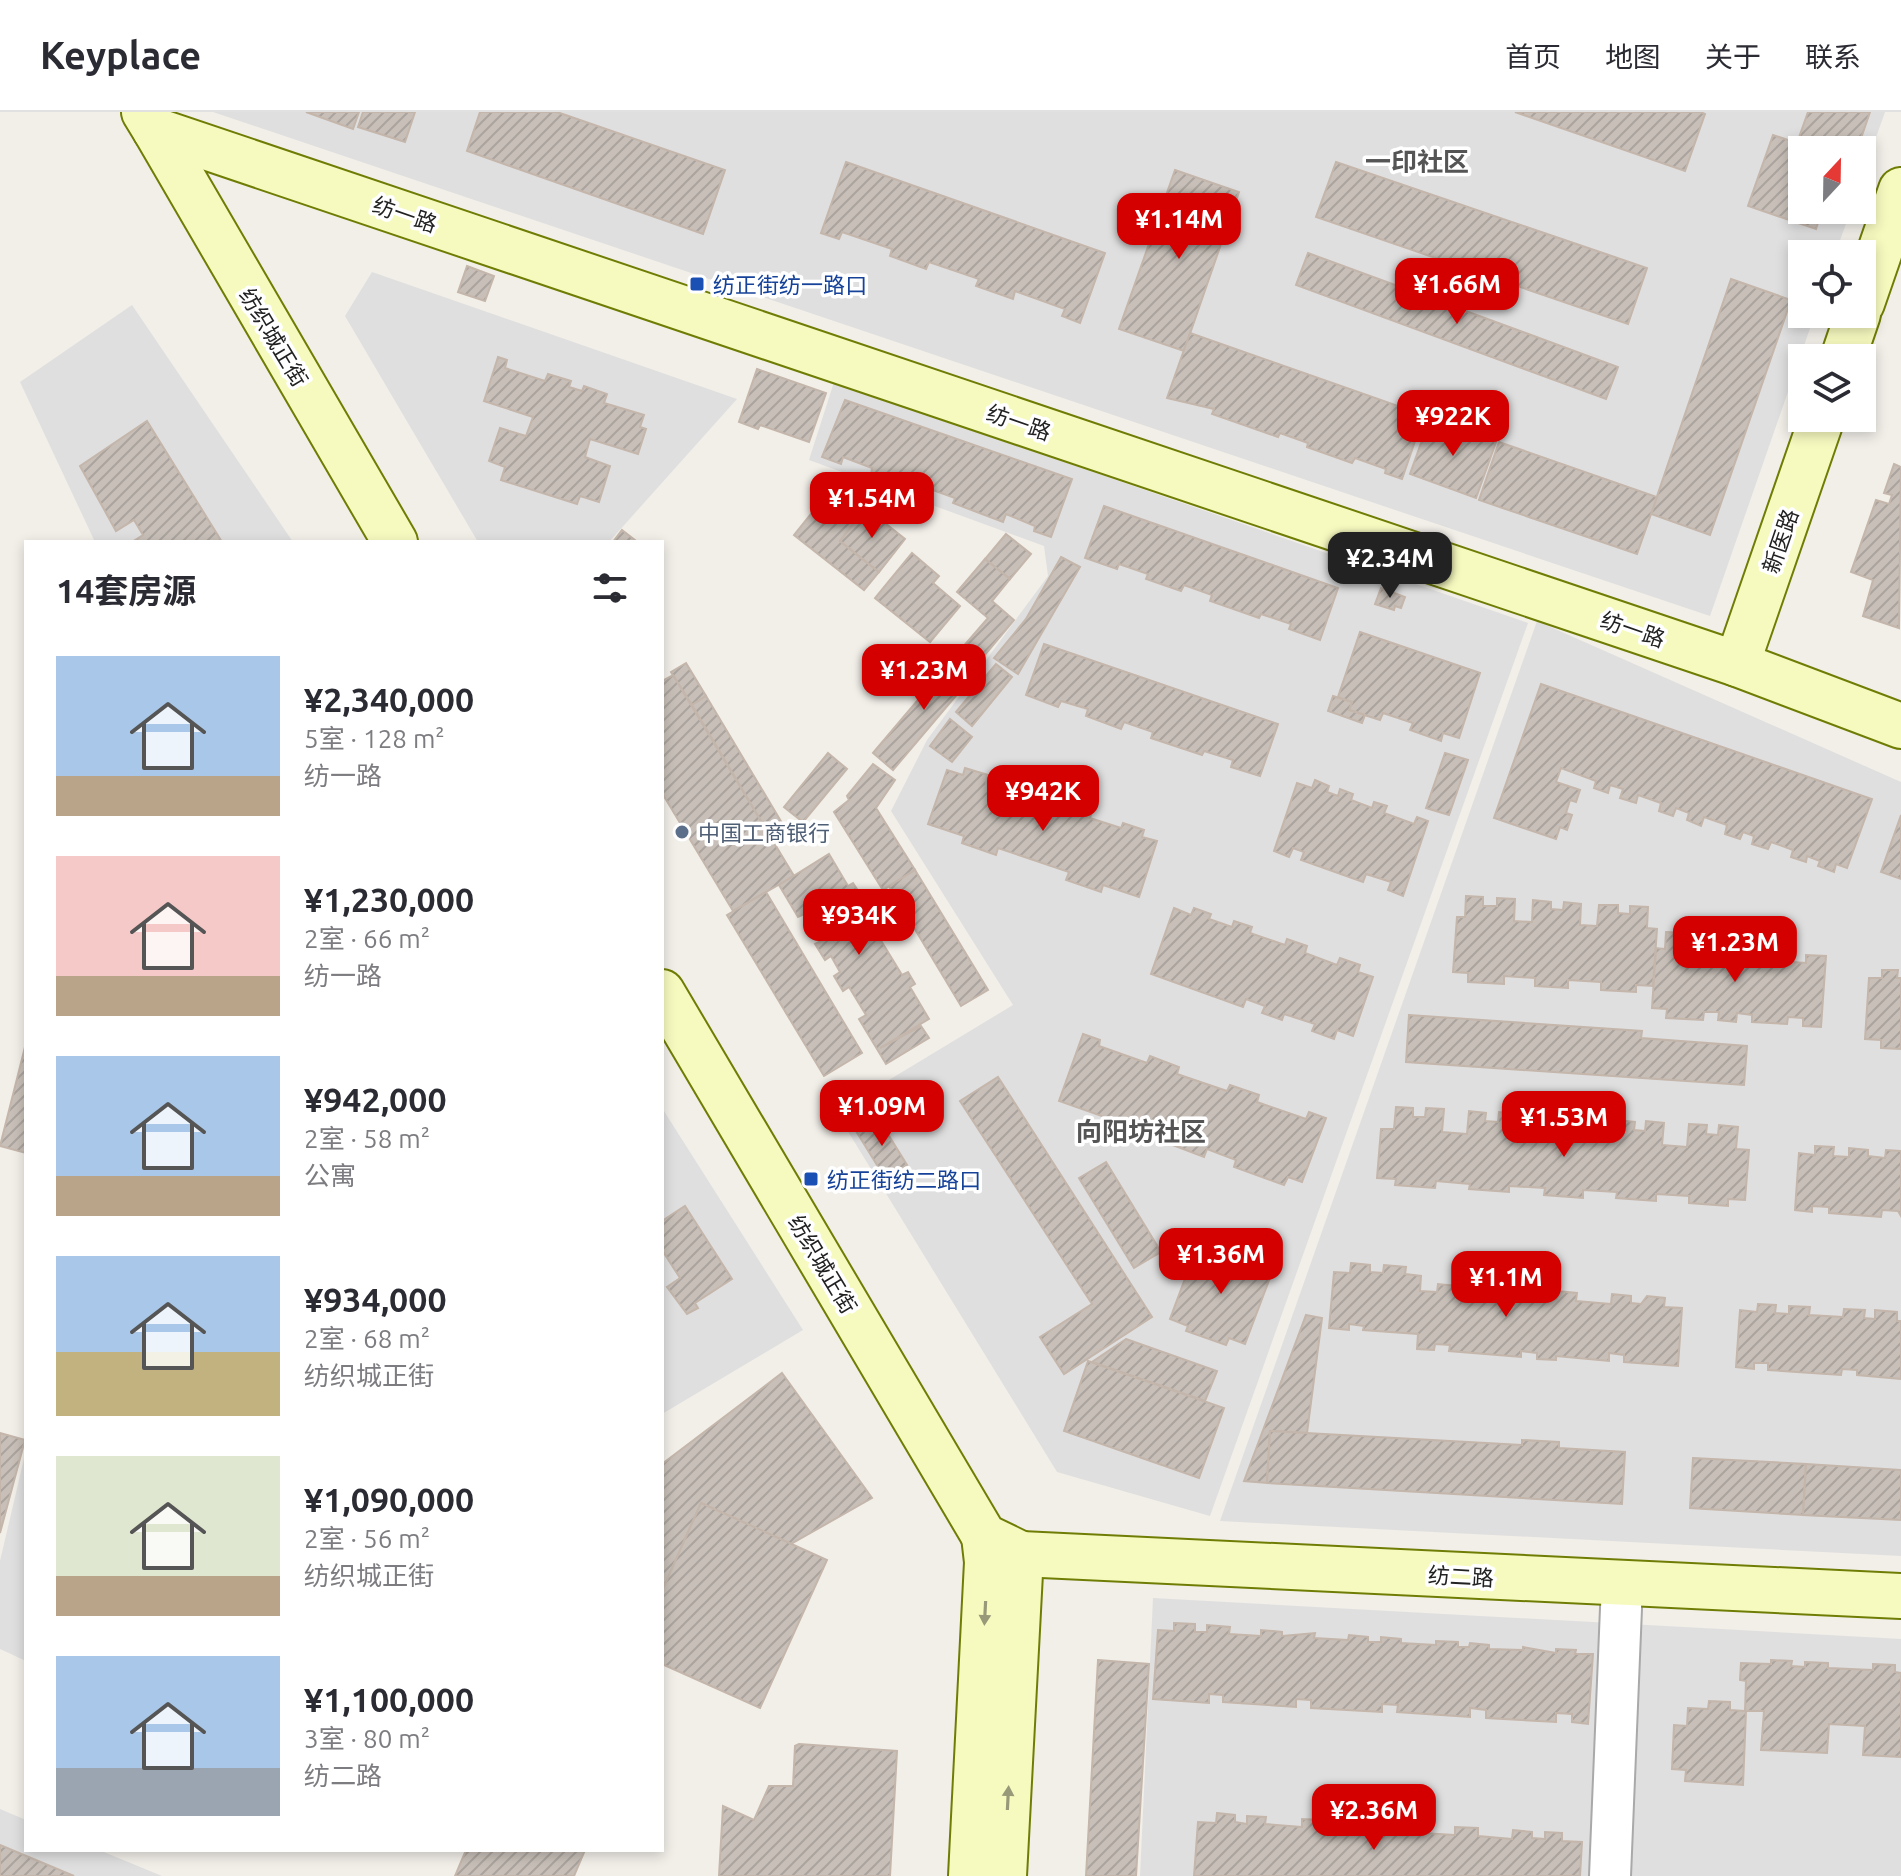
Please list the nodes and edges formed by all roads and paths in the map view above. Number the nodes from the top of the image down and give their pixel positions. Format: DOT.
graph roads {
  1 [pos="149,121"];
  2 [pos="1901,190"];
  3 [pos="1876,262"];
  4 [pos="1817,432"];
  5 [pos="394,540"];
  6 [pos="1737,664"];
  7 [pos="1901,726"];
  8 [pos="664,995"];
  9 [pos="997,1550"];
  10 [pos="1622,1584"];
  11 [pos="1901,1596"];
  12 [pos="971,1876"];
  13 [pos="1004,1876"];
  14 [pos="1610,1876"];
  1 -- 5 [label="street, 纺织城正街"];
  1 -- 6 [label="street, 纺一路"];
  2 -- 3 [label="street"];
  4 -- 6 [label="street, 新医路"];
  6 -- 7 [label="street, 纺一路"];
  8 -- 9 [label="street, 纺织城正街"];
  9 -- 10 [label="street, 纺二路"];
  9 -- 12 [label="street, one-way"];
  13 -- 9 [label="street, one-way"];
  10 -- 11 [label="street, 纺二路"];
  10 -- 14 [label="street"];
}
